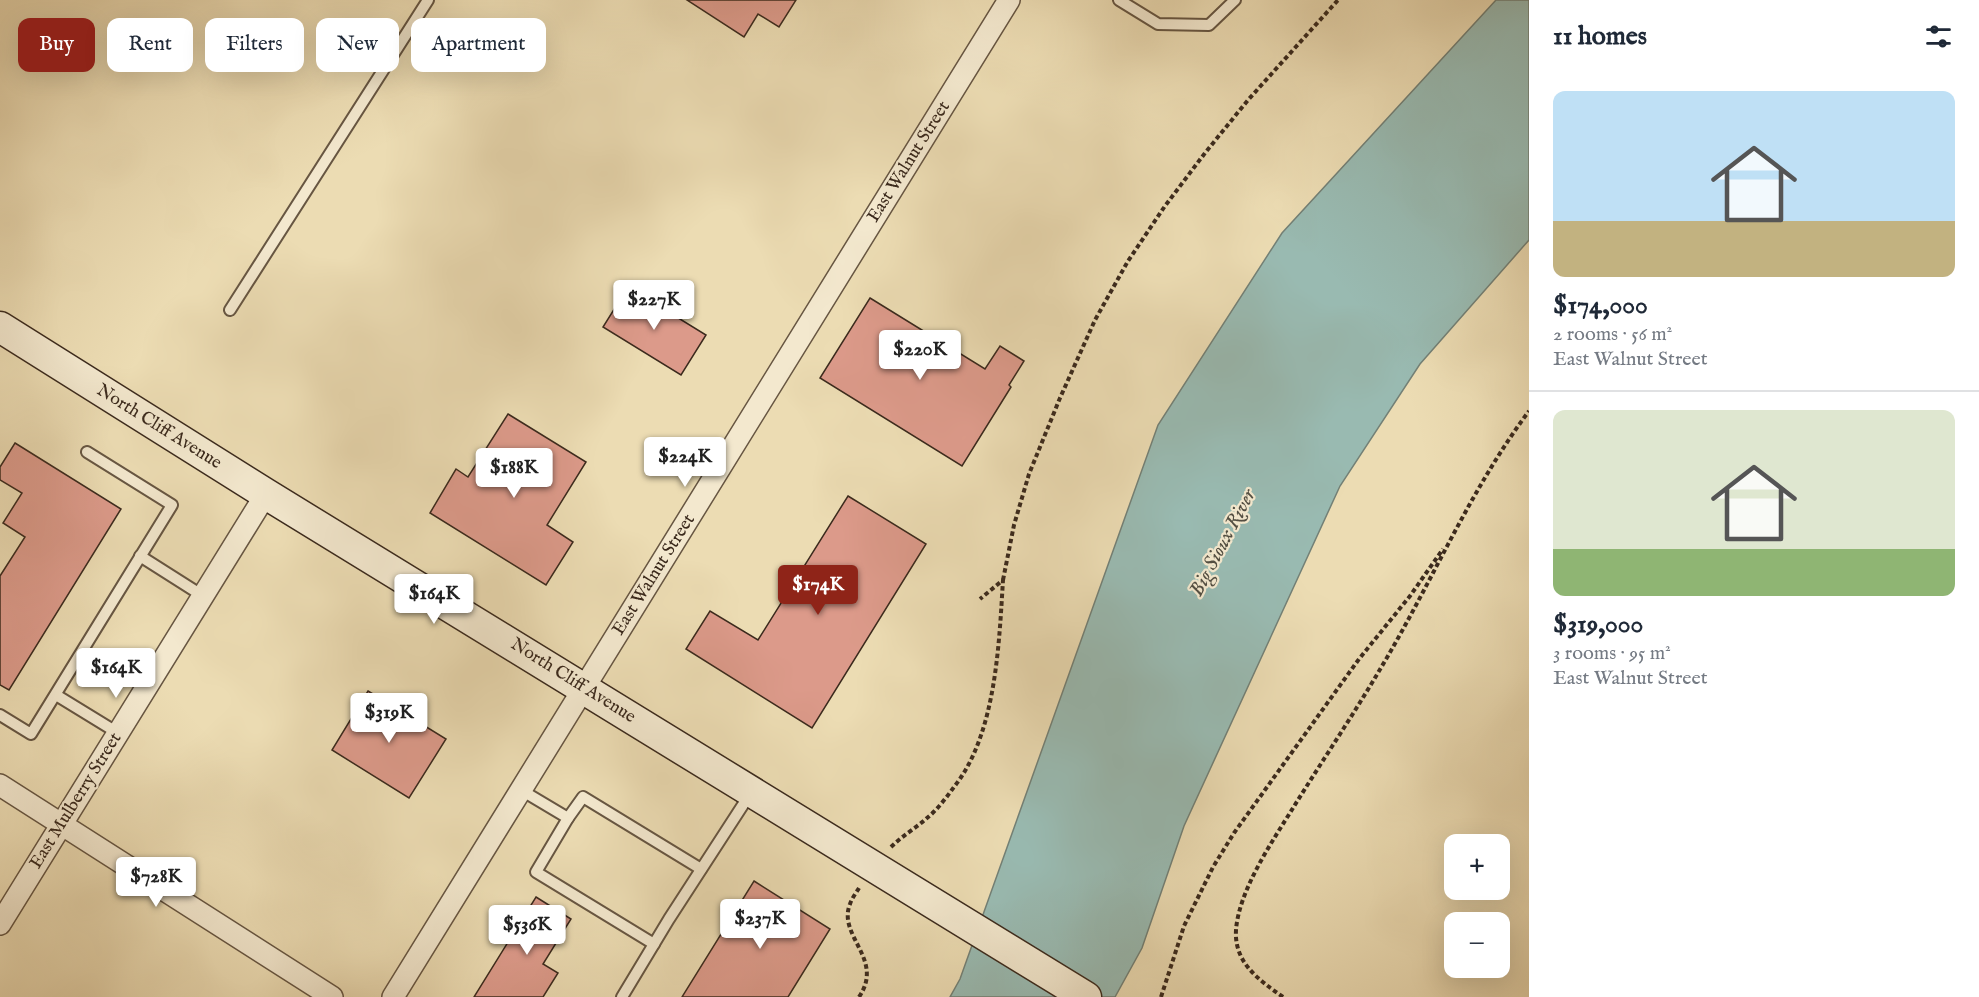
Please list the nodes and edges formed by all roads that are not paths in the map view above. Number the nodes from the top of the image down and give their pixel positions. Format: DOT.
graph roads {
  1 [pos="428,0"];
  2 [pos="1009,0"];
  3 [pos="1119,0"];
  4 [pos="1235,0"];
  5 [pos="230,310"];
  6 [pos="0,327"];
  7 [pos="87,452"];
  8 [pos="266,494"];
  9 [pos="140,556"];
  10 [pos="203,596"];
  11 [pos="584,688"];
  12 [pos="56,694"];
  13 [pos="0,715"];
  14 [pos="118,733"];
  15 [pos="0,785"];
  16 [pos="521,790"];
  17 [pos="751,791"];
  18 [pos="568,818"];
  19 [pos="62,824"];
  20 [pos="701,869"];
  21 [pos="0,924"];
  22 [pos="654,944"];
  23 [pos="332,997"];
  24 [pos="393,997"];
  25 [pos="622,997"];
  26 [pos="1086,997"];
  1 -- 5 [label="lane"];
  2 -- 11 [label="street, East Walnut Street"];
  3 -- 4 [label="lane"];
  6 -- 8 [label="main road, North Cliff Avenue"];
  7 -- 9 [label="lane"];
  8 -- 10 [label="street, East Mulberry Street"];
  8 -- 11 [label="main road, North Cliff Avenue"];
  9 -- 10 [label="lane"];
  9 -- 12 [label="lane"];
  10 -- 14 [label="street, East Mulberry Street"];
  11 -- 16 [label="street, East Walnut Street"];
  11 -- 17 [label="main road, North Cliff Avenue"];
  12 -- 13 [label="lane"];
  12 -- 14 [label="lane"];
  14 -- 19 [label="street, East Mulberry Street"];
  15 -- 19 [label="street"];
  16 -- 18 [label="lane"];
  16 -- 24 [label="street, East Walnut Street"];
  17 -- 20 [label="lane"];
  17 -- 26 [label="main road, North Cliff Avenue"];
  18 -- 20 [label="lane"];
  18 -- 22 [label="lane"];
  19 -- 21 [label="street, East Mulberry Street"];
  19 -- 23 [label="street"];
  20 -- 22 [label="lane"];
  22 -- 25 [label="lane"];
}
